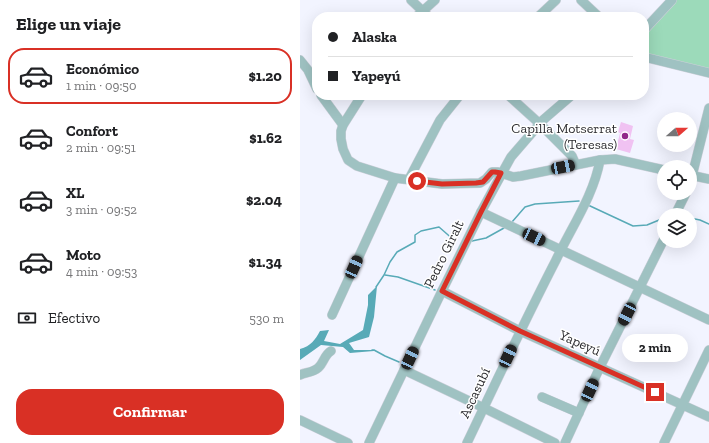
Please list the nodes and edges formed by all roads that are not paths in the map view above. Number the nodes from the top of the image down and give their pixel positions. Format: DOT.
graph roads {
  1 [pos="411,0"];
  2 [pos="434,0"];
  3 [pos="556,0"];
  4 [pos="581,0"];
  5 [pos="672,0"];
  6 [pos="421,12"];
  7 [pos="425,12"];
  8 [pos="543,12"];
  9 [pos="594,12"];
  10 [pos="649,25"];
  11 [pos="649,58"];
  12 [pos="300,60"];
  13 [pos="709,73"];
  14 [pos="312,79"];
  15 [pos="325,100"];
  16 [pos="359,100"];
  17 [pos="456,100"];
  18 [pos="514,100"];
  19 [pos="566,100"];
  20 [pos="709,108"];
  21 [pos="540,124"];
  22 [pos="343,125"];
  23 [pos="600,160"];
  24 [pos="696,160"];
  25 [pos="576,165"];
  26 [pos="657,168"];
  27 [pos="501,173"];
  28 [pos="395,178"];
  29 [pos="697,178"];
  30 [pos="409,179"];
  31 [pos="709,179"];
  32 [pos="481,212"];
  33 [pos="660,248"];
  34 [pos="561,250"];
  35 [pos="641,287"];
  36 [pos="442,291"];
  37 [pos="332,315"];
  38 [pos="709,320"];
  39 [pos="520,331"];
  40 [pos="709,350"];
  41 [pos="331,351"];
  42 [pos="600,367"];
  43 [pos="404,370"];
  44 [pos="300,375"];
  45 [pos="542,397"];
  46 [pos="683,405"];
  47 [pos="484,408"];
  48 [pos="579,413"];
  49 [pos="709,417"];
  50 [pos="300,420"];
  51 [pos="348,443"];
  52 [pos="369,443"];
  53 [pos="467,443"];
  54 [pos="555,443"];
  55 [pos="565,443"];
  56 [pos="664,443"];
  1 -- 6 [label="street"];
  2 -- 7 [label="street"];
  3 -- 8 [label="street"];
  4 -- 9 [label="street"];
  5 -- 10 [label="street"];
  11 -- 13 [label="street"];
  12 -- 14 [label="street"];
  15 -- 22 [label="street"];
  16 -- 22 [label="street"];
  17 -- 30 [label="street"];
  18 -- 21 [label="street"];
  19 -- 21 [label="street, Pedro Giralt"];
  20 -- 24 [label="street"];
  21 -- 25 [label="street"];
  21 -- 27 [label="street, Pedro Giralt"];
  22 -- 28 [label="street"];
  23 -- 25 [label="street"];
  23 -- 26 [label="street"];
  23 -- 34 [label="street, Ascasubí"];
  25 -- 27 [label="street"];
  27 -- 30 [label="street"];
  27 -- 32 [label="street, Pedro Giralt"];
  28 -- 30 [label="street"];
  28 -- 37 [label="street"];
  29 -- 31 [label="street"];
  32 -- 34 [label="street"];
  32 -- 36 [label="street, Pedro Giralt"];
  33 -- 35 [label="street"];
  34 -- 35 [label="street"];
  34 -- 39 [label="street, Ascasubí"];
  35 -- 38 [label="street"];
  35 -- 42 [label="street"];
  36 -- 39 [label="street, Yapeyú"];
  36 -- 43 [label="street, Pedro Giralt"];
  39 -- 42 [label="street, Yapeyú"];
  39 -- 47 [label="street, Ascasubí"];
  40 -- 46 [label="street"];
  41 -- 44 [label="street"];
  42 -- 46 [label="street, Yapeyú"];
  42 -- 48 [label="street"];
  43 -- 47 [label="street"];
  43 -- 52 [label="street, Pedro Giralt"];
  45 -- 48 [label="street"];
  46 -- 49 [label="street, Yapeyú"];
  46 -- 56 [label="street"];
  47 -- 53 [label="street, Ascasubí"];
  47 -- 54 [label="street"];
  48 -- 55 [label="street"];
  50 -- 51 [label="street"];
}
